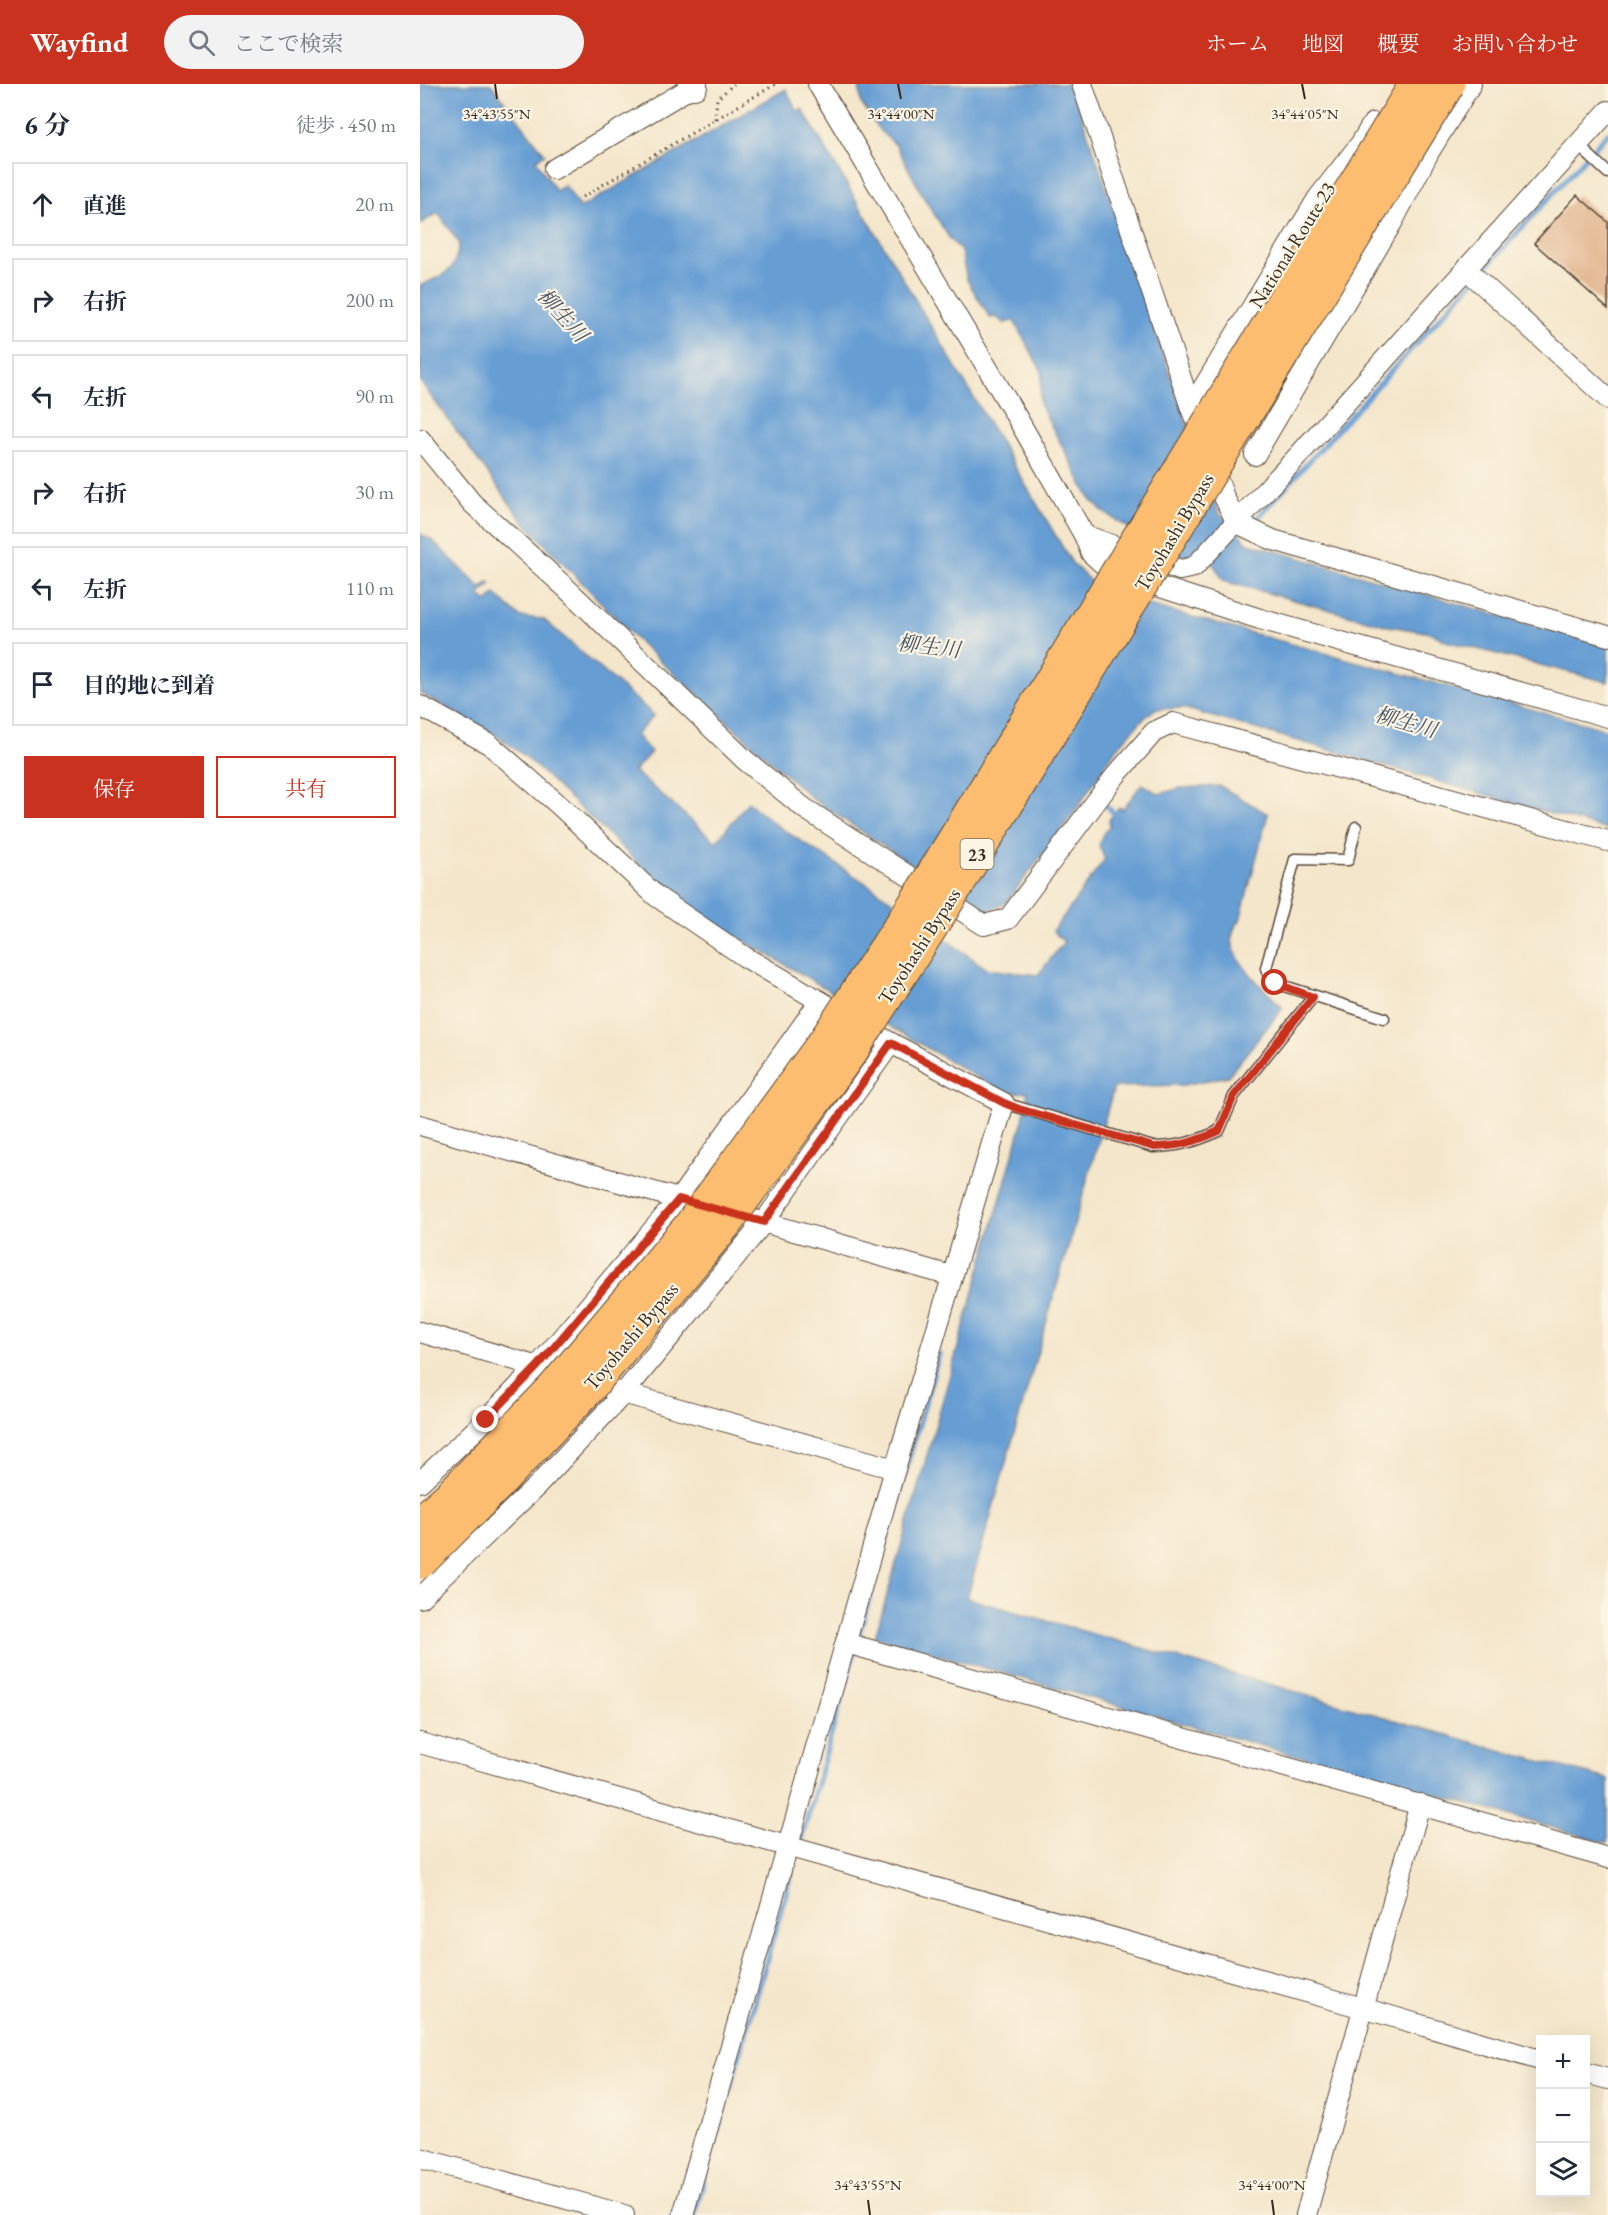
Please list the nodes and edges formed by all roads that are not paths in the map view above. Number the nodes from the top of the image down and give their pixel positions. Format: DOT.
graph roads {
  1 [pos="818,84"];
  2 [pos="1082,84"];
  3 [pos="1397,84"];
  4 [pos="1416,84"];
  5 [pos="1448,84"];
  6 [pos="1471,84"];
  7 [pos="695,85"];
  8 [pos="1608,111"];
  9 [pos="1579,146"];
  10 [pos="554,169"];
  11 [pos="1608,173"];
  12 [pos="1467,270"];
  13 [pos="1608,399"];
  14 [pos="1191,408"];
  15 [pos="420,439"];
  16 [pos="1255,455"];
  17 [pos="1280,474"];
  18 [pos="1238,523"];
  19 [pos="1084,535"];
  20 [pos="1608,636"];
  21 [pos="420,706"];
  22 [pos="1608,717"];
  23 [pos="1356,827"];
  24 [pos="1608,841"];
  25 [pos="1313,997"];
  26 [pos="820,1001"];
  27 [pos="1384,1018"];
  28 [pos="891,1043"];
  29 [pos="1005,1103"];
  30 [pos="420,1125"];
  31 [pos="679,1199"];
  32 [pos="764,1222"];
  33 [pos="951,1276"];
  34 [pos="420,1332"];
  35 [pos="538,1366"];
  36 [pos="623,1394"];
  37 [pos="895,1469"];
  38 [pos="420,1482"];
  39 [pos="420,1523"];
  40 [pos="420,1562"];
  41 [pos="420,1598"];
  42 [pos="847,1644"];
  43 [pos="420,1743"];
  44 [pos="1420,1804"];
  45 [pos="788,1847"];
  46 [pos="1608,1858"];
  47 [pos="1364,2008"];
  48 [pos="1536,2059"];
  49 [pos="1590,2074"];
  50 [pos="1608,2079"];
  51 [pos="420,2158"];
  52 [pos="624,2215"];
  53 [pos="683,2215"];
  54 [pos="1306,2215"];
  1 -- 19 [label="street"];
  2 -- 14 [label="street"];
  3 -- 14 [label="street, National Route 23"];
  4 -- 39 [label="highway, Toyohashi Bypass / 23, bridge"];
  5 -- 40 [label="highway, Toyohashi Bypass / 23, bridge"];
  6 -- 16 [label="street"];
  7 -- 10 [label="street"];
  8 -- 9 [label="street"];
  9 -- 11 [label="lane"];
  9 -- 12 [label="street"];
  12 -- 13 [label="street"];
  12 -- 17 [label="street"];
  14 -- 16 [label="street"];
  14 -- 18 [label="street"];
  15 -- 24 [label="street"];
  16 -- 17 [label="street"];
  17 -- 18 [label="street"];
  18 -- 19 [label="street"];
  18 -- 20 [label="street"];
  19 -- 22 [label="street"];
  21 -- 26 [label="street"];
  23 -- 25 [label="lane"];
  25 -- 27 [label="lane"];
  25 -- 29 [label="lane"];
  26 -- 28 [label="street"];
  26 -- 31 [label="street"];
  28 -- 29 [label="street"];
  28 -- 32 [label="street"];
  29 -- 33 [label="street"];
  30 -- 31 [label="street"];
  31 -- 32 [label="street"];
  31 -- 35 [label="street"];
  32 -- 33 [label="street"];
  32 -- 36 [label="street"];
  33 -- 37 [label="street"];
  34 -- 35 [label="street"];
  35 -- 36 [label="street"];
  35 -- 38 [label="street"];
  36 -- 37 [label="street"];
  36 -- 41 [label="street"];
  37 -- 42 [label="street"];
  42 -- 44 [label="street"];
  42 -- 45 [label="street"];
  43 -- 45 [label="street"];
  44 -- 46 [label="street"];
  44 -- 47 [label="street"];
  45 -- 47 [label="street"];
  45 -- 53 [label="street"];
  47 -- 48 [label="street"];
  47 -- 54 [label="street"];
  49 -- 50 [label="street"];
  51 -- 52 [label="street"];
}
